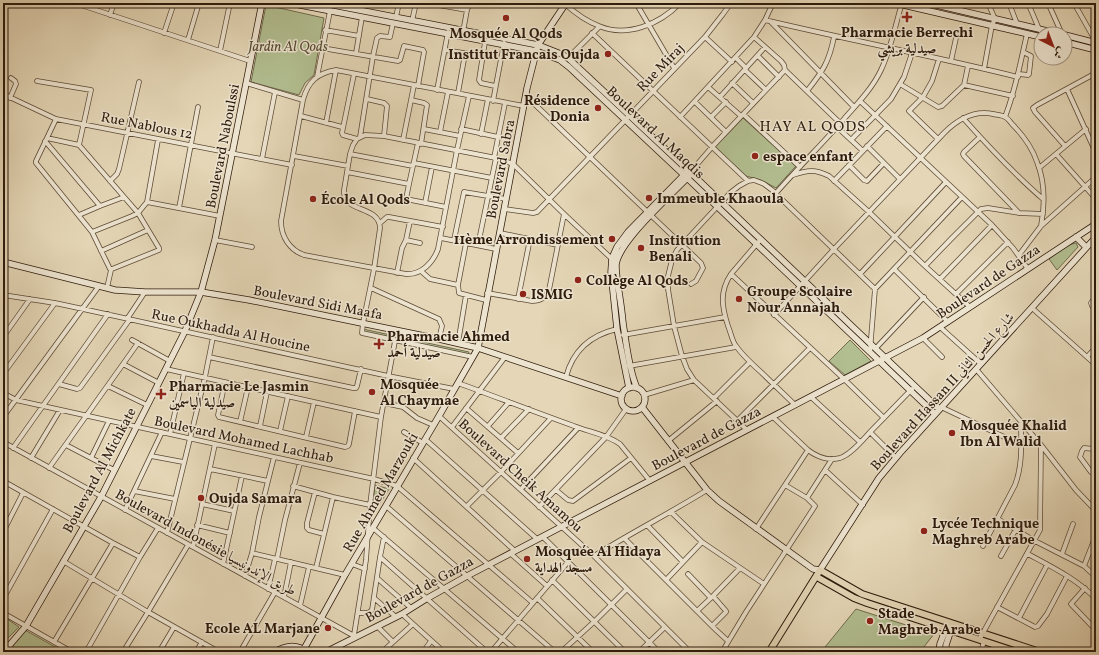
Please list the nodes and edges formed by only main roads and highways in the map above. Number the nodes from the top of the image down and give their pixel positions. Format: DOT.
graph roads {
  1 [pos="817,577"];
  2 [pos="982,638"];
  3 [pos="769,652"];
  4 [pos="1017,652"];
  5 [pos="1040,652"];
  1 -- 2 [label="main road"];
  1 -- 2 [label="main road, Boulevard Hassan II شارع الحسن الثاني"];
  1 -- 3 [label="main road, Boulevard Hassan II شارع الحسن الثاني"];
  2 -- 4 [label="main road"];
  2 -- 5 [label="main road"];
}
